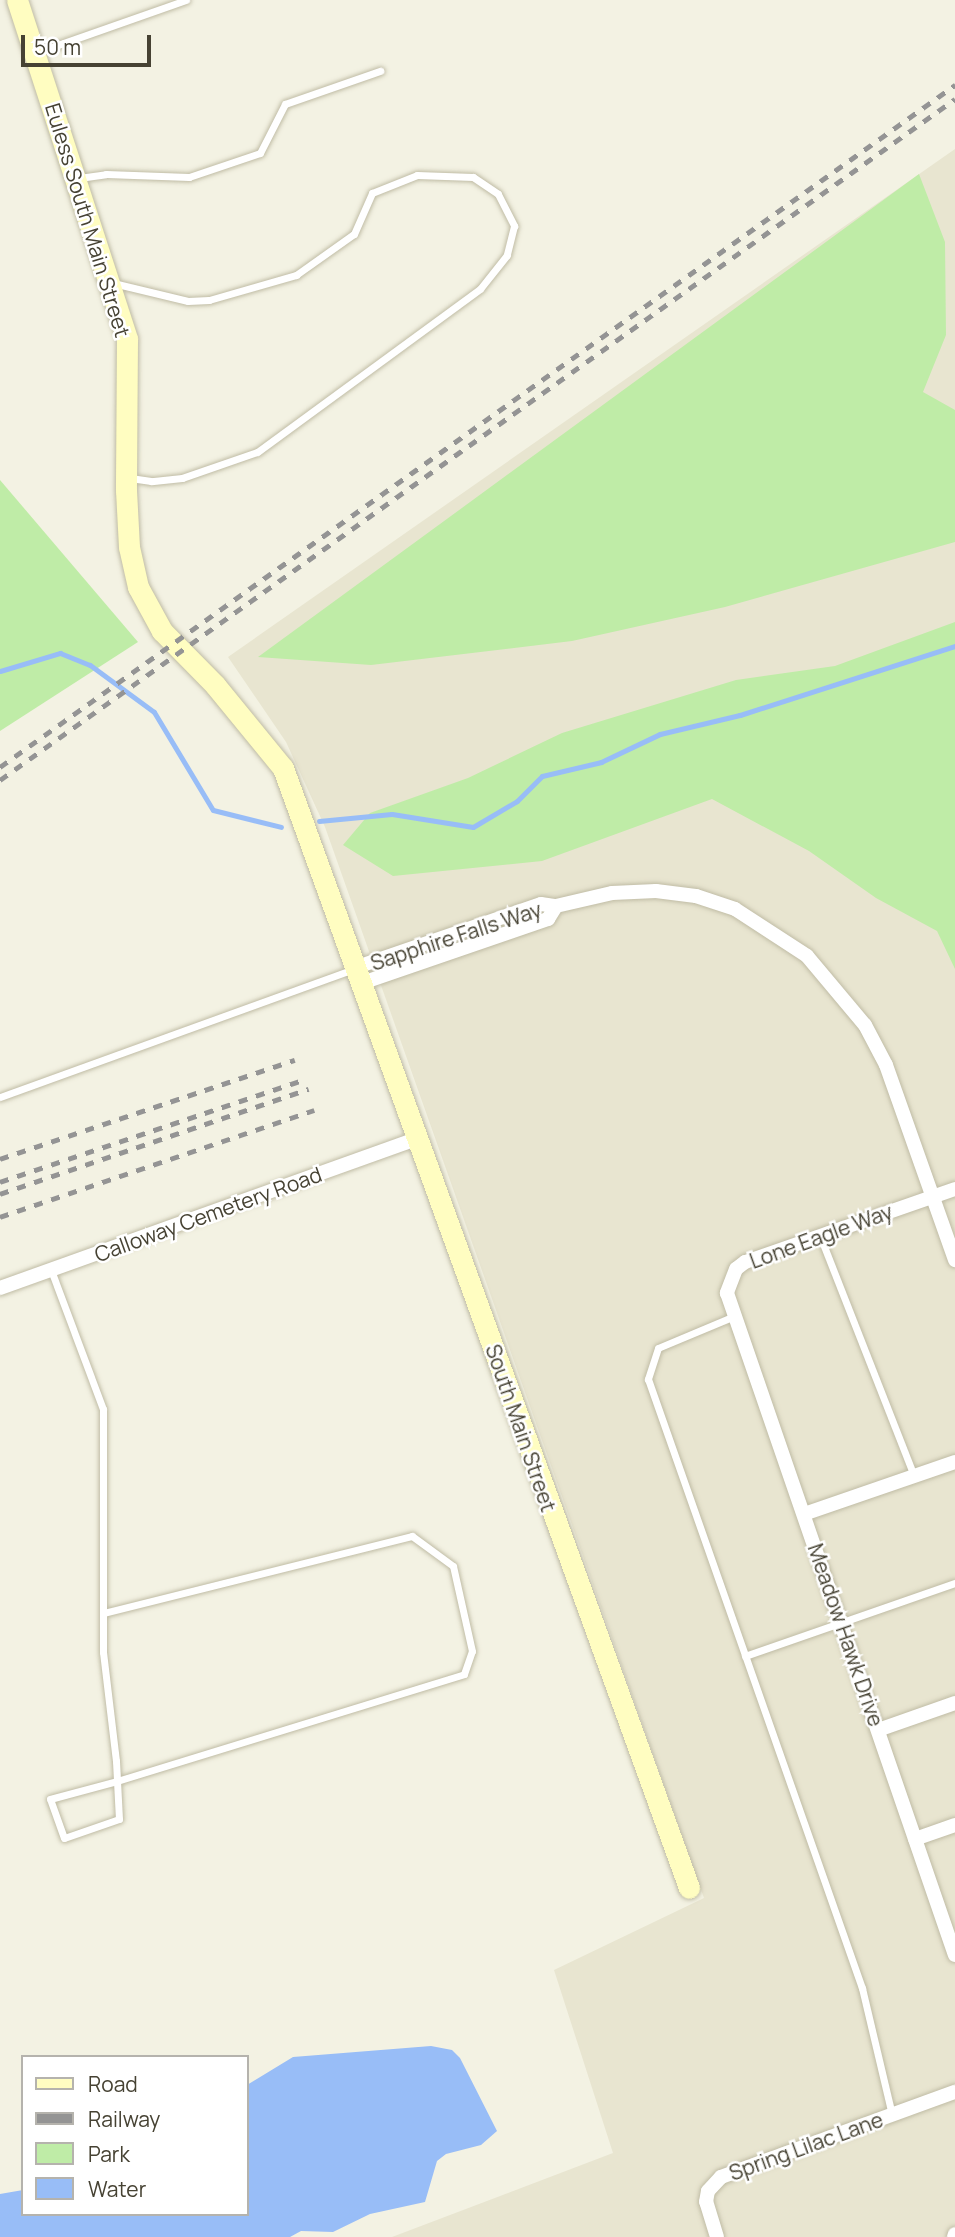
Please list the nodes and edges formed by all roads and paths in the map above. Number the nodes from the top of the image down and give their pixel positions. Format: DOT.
graph roads {
  1 [pos="17,0"];
  2 [pos="186,0"];
  3 [pos="36,53"];
  4 [pos="380,71"];
  5 [pos="78,178"];
  6 [pos="112,283"];
  7 [pos="126,477"];
  8 [pos="360,975"];
  9 [pos="0,1097"];
  10 [pos="416,1139"];
  11 [pos="955,1189"];
  12 [pos="932,1197"];
  13 [pos="820,1236"];
  14 [pos="955,1260"];
  15 [pos="51,1270"];
  16 [pos="0,1288"];
  17 [pos="732,1317"];
  18 [pos="955,1462"];
  19 [pos="915,1476"];
  20 [pos="804,1514"];
  21 [pos="955,1583"];
  22 [pos="104,1613"];
  23 [pos="841,1622"];
  24 [pos="745,1656"];
  25 [pos="955,1703"];
  26 [pos="878,1730"];
  27 [pos="117,1781"];
  28 [pos="955,1825"];
  29 [pos="915,1839"];
  30 [pos="689,1888"];
  31 [pos="955,1955"];
  32 [pos="955,2092"];
  33 [pos="891,2115"];
  34 [pos="717,2237"];
  1 -- 3 [label="street, Euless South Main Street"];
  2 -- 3 [label="lane"];
  3 -- 5 [label="street, Euless South Main Street"];
  4 -- 5 [label="lane"];
  5 -- 6 [label="street, Euless South Main Street"];
  6 -- 7 [label="street, Euless South Main Street"];
  6 -- 7 [label="lane"];
  7 -- 8 [label="street, Euless South Main Street"];
  8 -- 9 [label="lane"];
  8 -- 10 [label="street, South Main Street"];
  8 -- 12 [label="street, Sapphire Falls Way"];
  10 -- 15 [label="street, Calloway Cemetery Road"];
  10 -- 30 [label="street, South Main Street"];
  11 -- 12 [label="street, Lone Eagle Way"];
  12 -- 13 [label="street, Lone Eagle Way"];
  12 -- 14 [label="street, Sapphire Falls Way"];
  13 -- 17 [label="street, Lone Eagle Way"];
  13 -- 19 [label="lane"];
  15 -- 16 [label="street, Calloway Cemetery Road"];
  15 -- 22 [label="lane"];
  17 -- 20 [label="street, Meadow Hawk Drive"];
  17 -- 24 [label="lane"];
  18 -- 19 [label="street"];
  19 -- 20 [label="street"];
  20 -- 23 [label="street, Meadow Hawk Drive"];
  21 -- 23 [label="lane"];
  22 -- 27 [label="lane"];
  22 -- 27 [label="lane"];
  23 -- 24 [label="lane"];
  23 -- 26 [label="street, Meadow Hawk Drive"];
  24 -- 33 [label="lane"];
  25 -- 26 [label="street"];
  26 -- 29 [label="street, Meadow Hawk Drive"];
  27 -- 27 [label="lane"];
  28 -- 29 [label="street"];
  29 -- 31 [label="street, Meadow Hawk Drive"];
  32 -- 33 [label="street, Spring Lilac Lane"];
  33 -- 34 [label="street, Spring Lilac Lane"];
}
